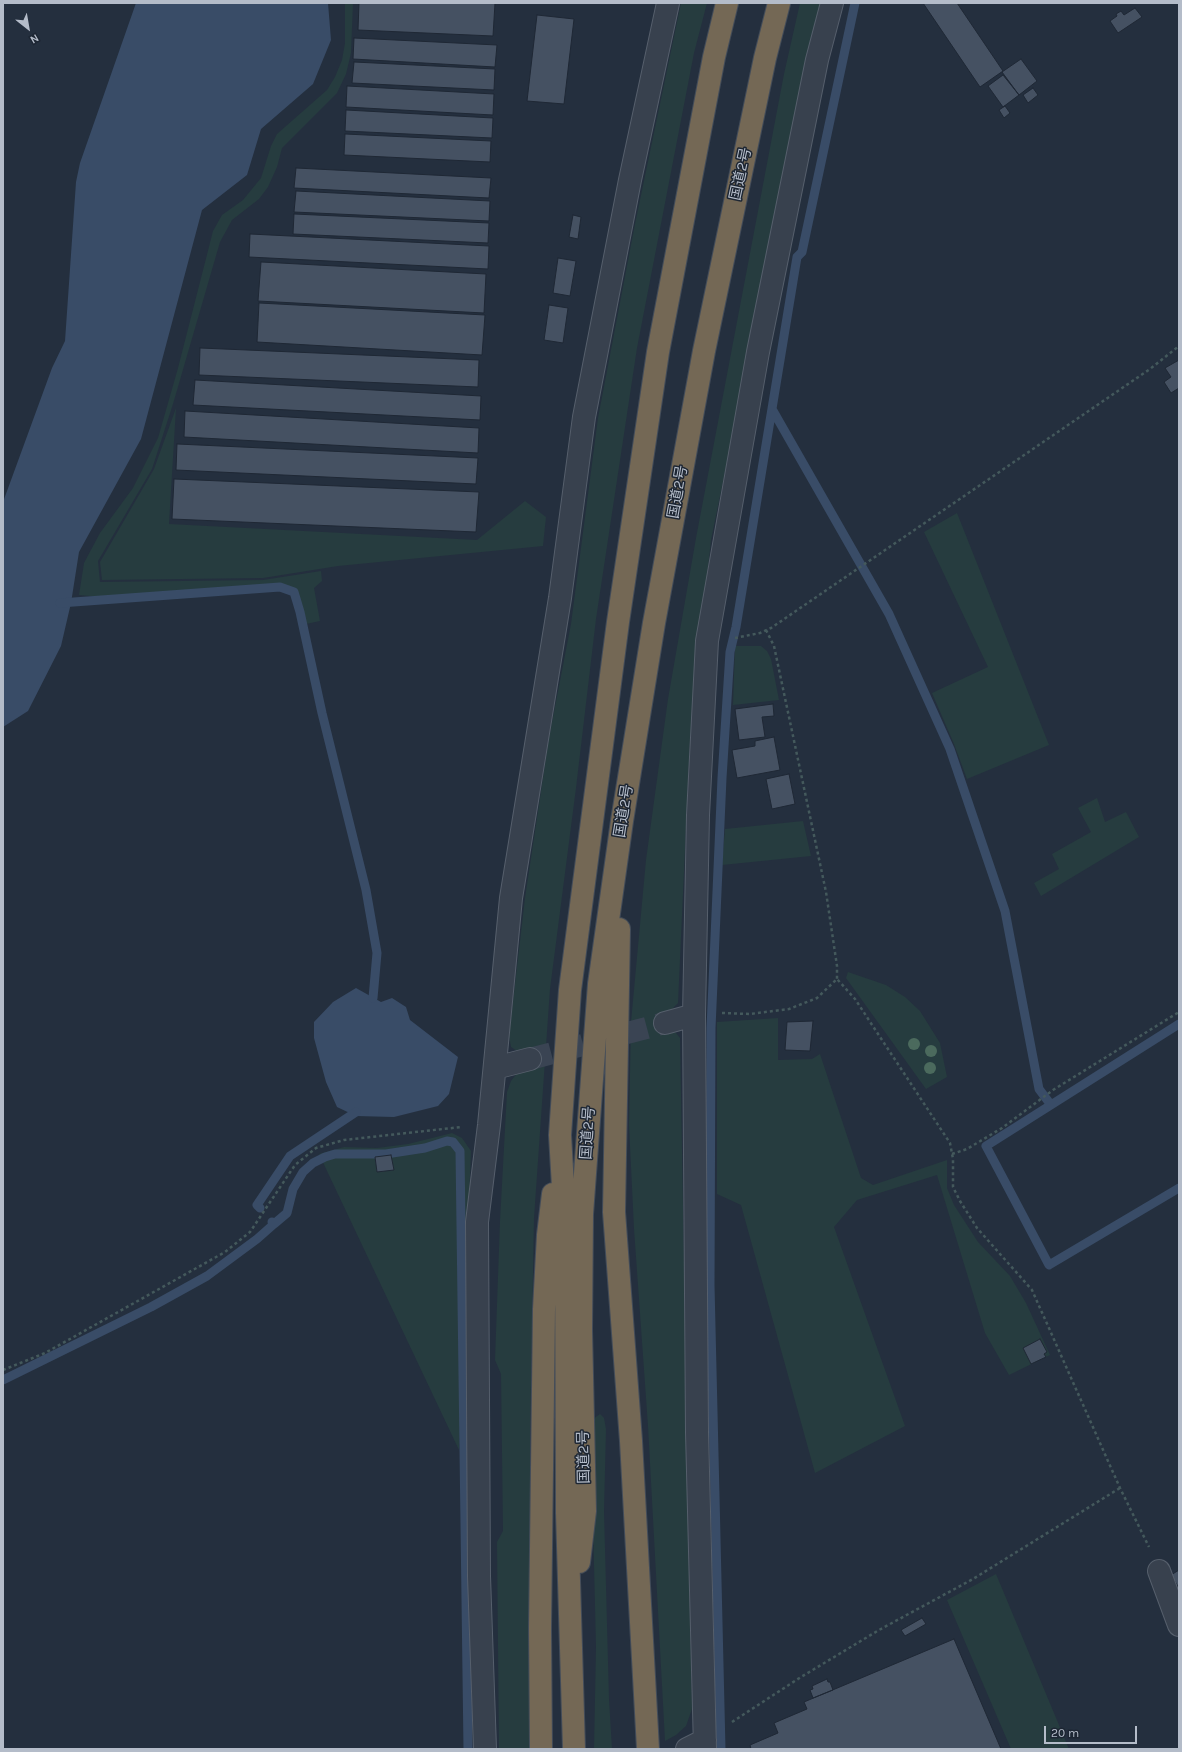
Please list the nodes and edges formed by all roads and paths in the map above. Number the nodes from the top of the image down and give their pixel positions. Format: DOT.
graph roads {
  1 [pos="668,3"];
  2 [pos="727,3"];
  3 [pos="779,3"];
  4 [pos="832,3"];
  5 [pos="1179,346"];
  6 [pos="766,630"];
  7 [pos="738,638"];
  8 [pos="622,822"];
  9 [pos="837,980"];
  10 [pos="1179,1012"];
  11 [pos="717,1013"];
  12 [pos="694,1015"];
  13 [pos="665,1023"];
  14 [pos="530,1059"];
  15 [pos="495,1068"];
  16 [pos="489,1125"];
  17 [pos="560,1135"];
  18 [pos="952,1154"];
  19 [pos="3,1370"];
  20 [pos="1120,1488"];
  21 [pos="1159,1571"];
  22 [pos="1179,1625"];
  23 [pos="571,1631"];
  24 [pos="731,1722"];
  25 [pos="699,1746"];
  26 [pos="485,1749"];
  27 [pos="541,1749"];
  28 [pos="574,1749"];
  29 [pos="648,1749"];
  1 -- 15 [label="street"];
  2 -- 17 [label="highway, 国道2号"];
  3 -- 8 [label="highway, 国道2号"];
  4 -- 12 [label="street"];
  5 -- 6 [label="path"];
  6 -- 7 [label="path"];
  6 -- 9 [label="path"];
  8 -- 23 [label="highway, 国道2号"];
  8 -- 29 [label="highway"];
  9 -- 11 [label="path"];
  9 -- 18 [label="path"];
  10 -- 18 [label="path"];
  12 -- 13 [label="street"];
  12 -- 25 [label="street"];
  14 -- 15 [label="street"];
  15 -- 16 [label="street"];
  16 -- 19 [label="path"];
  16 -- 26 [label="street"];
  17 -- 23 [label="highway, 国道2号"];
  17 -- 27 [label="highway"];
  18 -- 20 [label="path"];
  20 -- 21 [label="path"];
  20 -- 24 [label="path"];
  21 -- 22 [label="street"];
  23 -- 28 [label="highway, 国道2号"];
}
